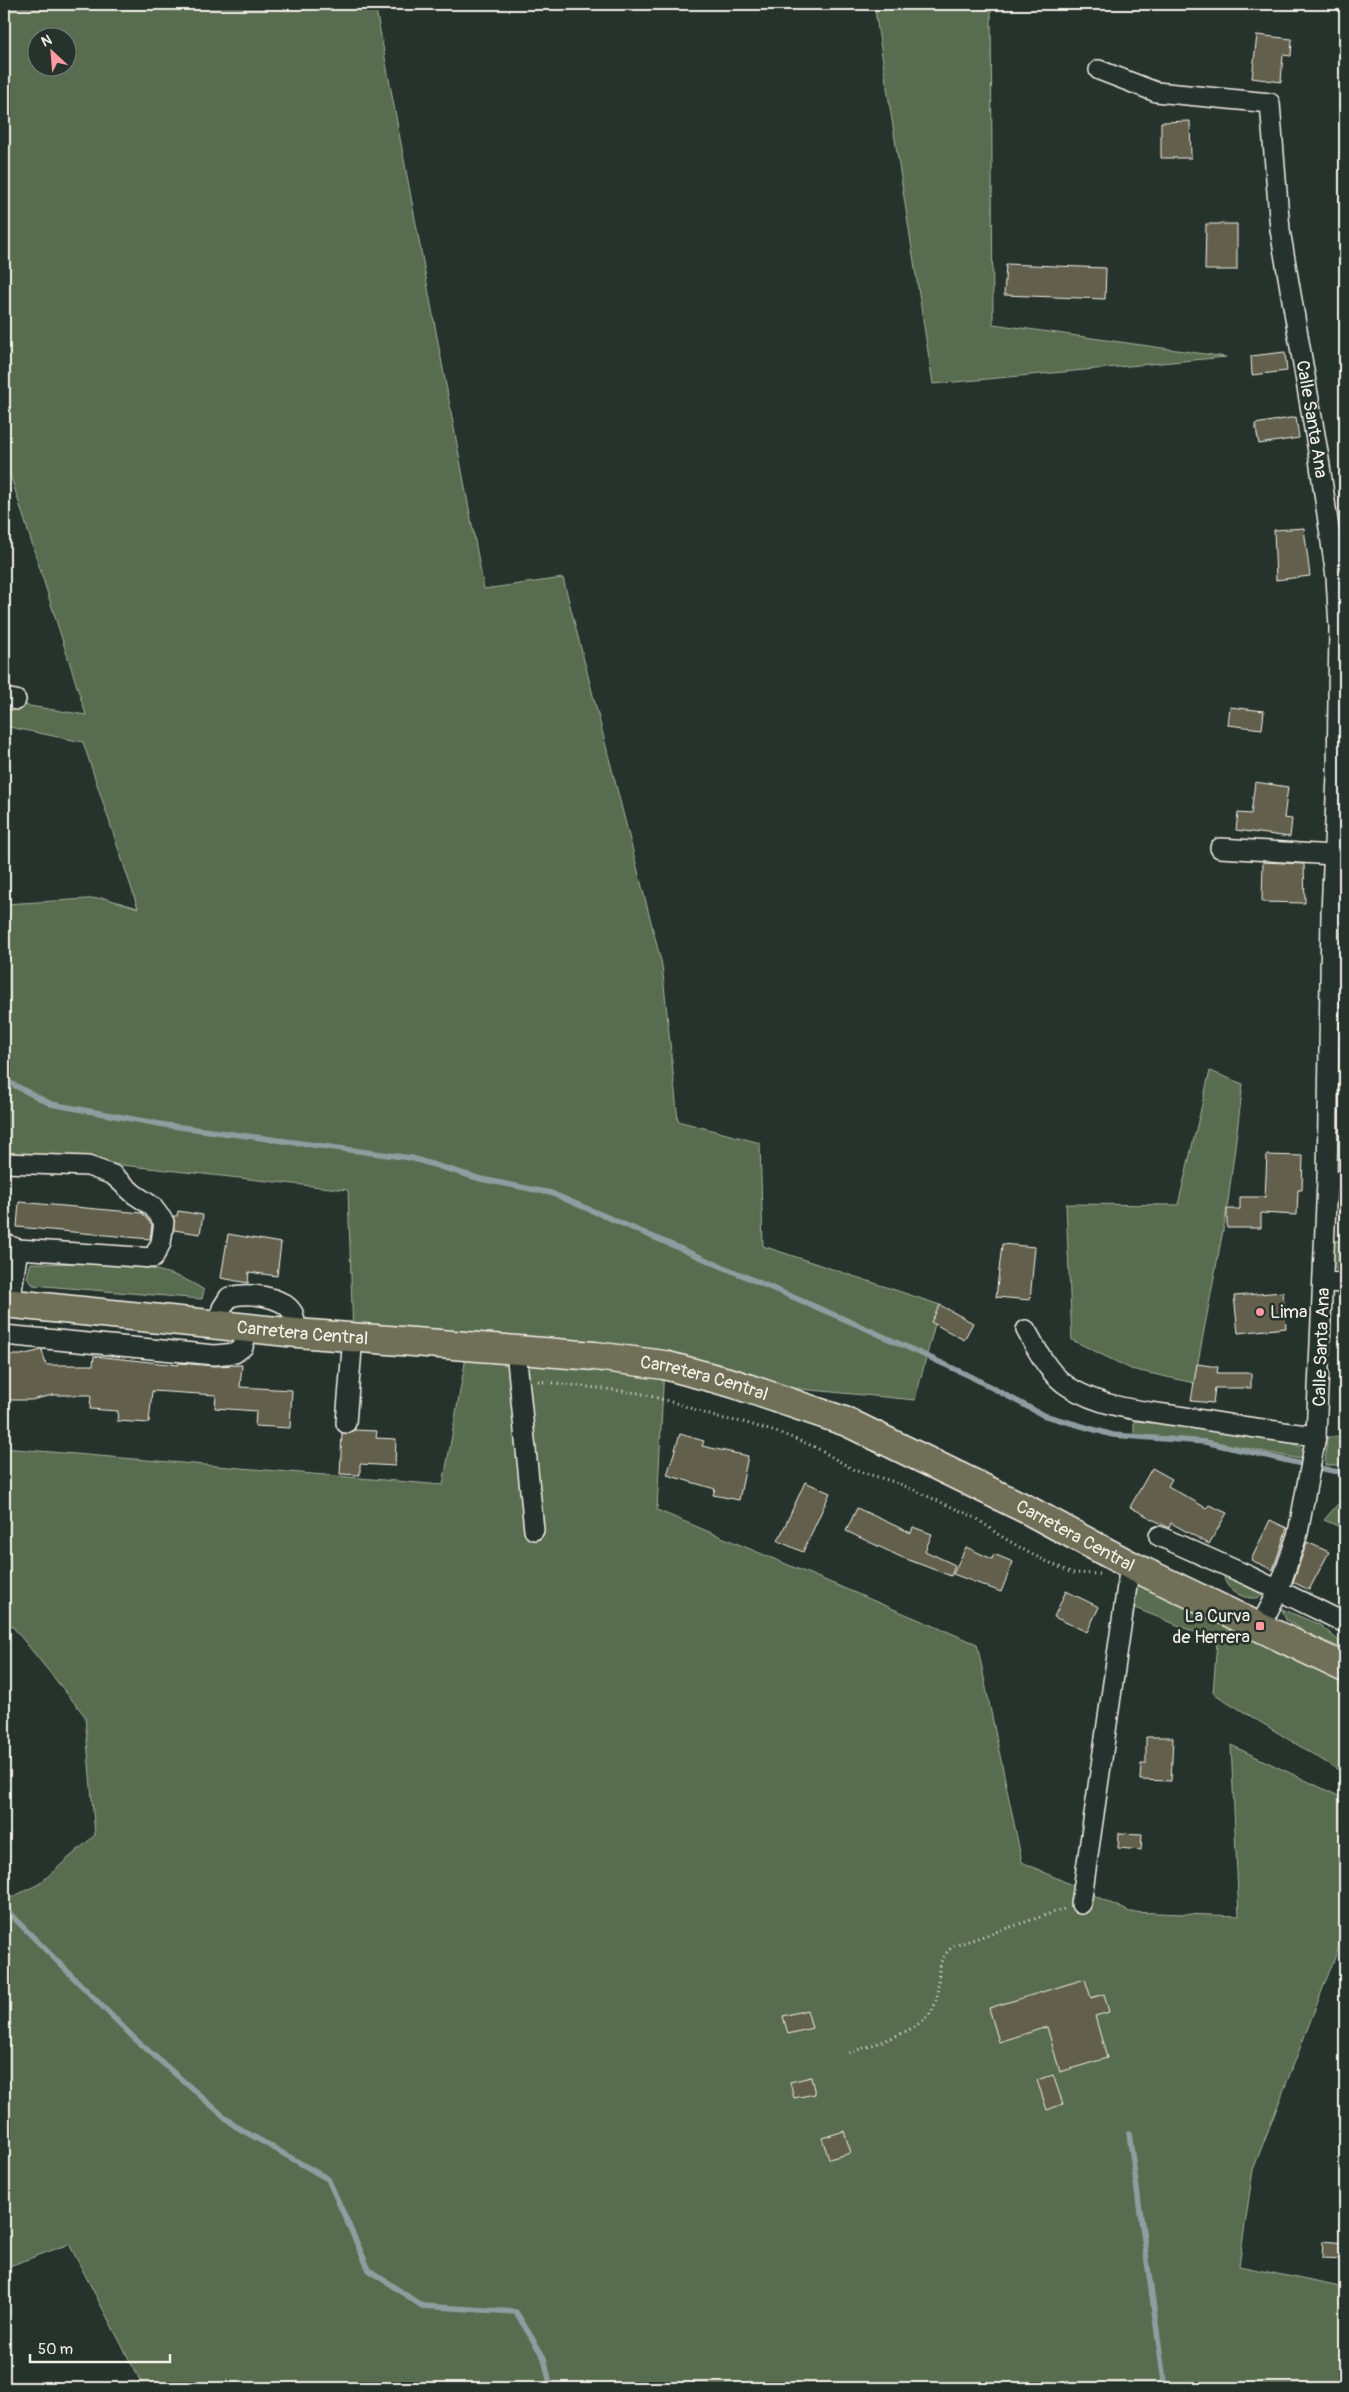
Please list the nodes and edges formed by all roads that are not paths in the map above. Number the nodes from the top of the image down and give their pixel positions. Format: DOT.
graph roads {
  1 [pos="1099,70"];
  2 [pos="1342,628"];
  3 [pos="1220,848"];
  4 [pos="1333,855"];
  5 [pos="1338,916"];
  6 [pos="4,1163"];
  7 [pos="1336,1182"];
  8 [pos="11,1246"];
  9 [pos="1324,1282"];
  10 [pos="1345,1283"];
  11 [pos="7,1303"];
  12 [pos="219,1325"];
  13 [pos="248,1328"];
  14 [pos="1026,1330"];
  15 [pos="297,1333"];
  16 [pos="4,1335"];
  17 [pos="353,1336"];
  18 [pos="518,1351"];
  19 [pos="346,1422"];
  20 [pos="1315,1441"];
  21 [pos="534,1530"];
  22 [pos="1159,1536"];
  23 [pos="1130,1565"];
  24 [pos="1278,1592"];
  25 [pos="1345,1624"];
  26 [pos="1260,1626"];
  27 [pos="1345,1668"];
  28 [pos="1081,1904"];
  1 -- 2 [label="street, Calle Santa Ana"];
  2 -- 4 [label="street, Calle Santa Ana"];
  3 -- 4 [label="street"];
  4 -- 5 [label="street, Calle Santa Ana"];
  5 -- 7 [label="street, Calle Santa Ana"];
  6 -- 8 [label="street"];
  7 -- 9 [label="street, Calle Santa Ana"];
  8 -- 11 [label="street"];
  9 -- 10 [label="street"];
  9 -- 20 [label="street, Calle Santa Ana"];
  11 -- 12 [label="highway, Carretera Central"];
  12 -- 13 [label="highway, Carretera Central"];
  12 -- 15 [label="street"];
  13 -- 15 [label="highway, Carretera Central"];
  13 -- 16 [label="street"];
  14 -- 20 [label="street"];
  15 -- 17 [label="highway, Carretera Central"];
  17 -- 18 [label="highway, Carretera Central"];
  17 -- 19 [label="street"];
  18 -- 21 [label="street"];
  18 -- 23 [label="highway, Carretera Central"];
  20 -- 24 [label="street, Calle Santa Ana"];
  22 -- 24 [label="street"];
  23 -- 26 [label="highway, Carretera Central"];
  23 -- 28 [label="street"];
  24 -- 25 [label="street"];
  24 -- 26 [label="street, Calle Santa Ana"];
  26 -- 27 [label="highway, Carretera Central"];
}
